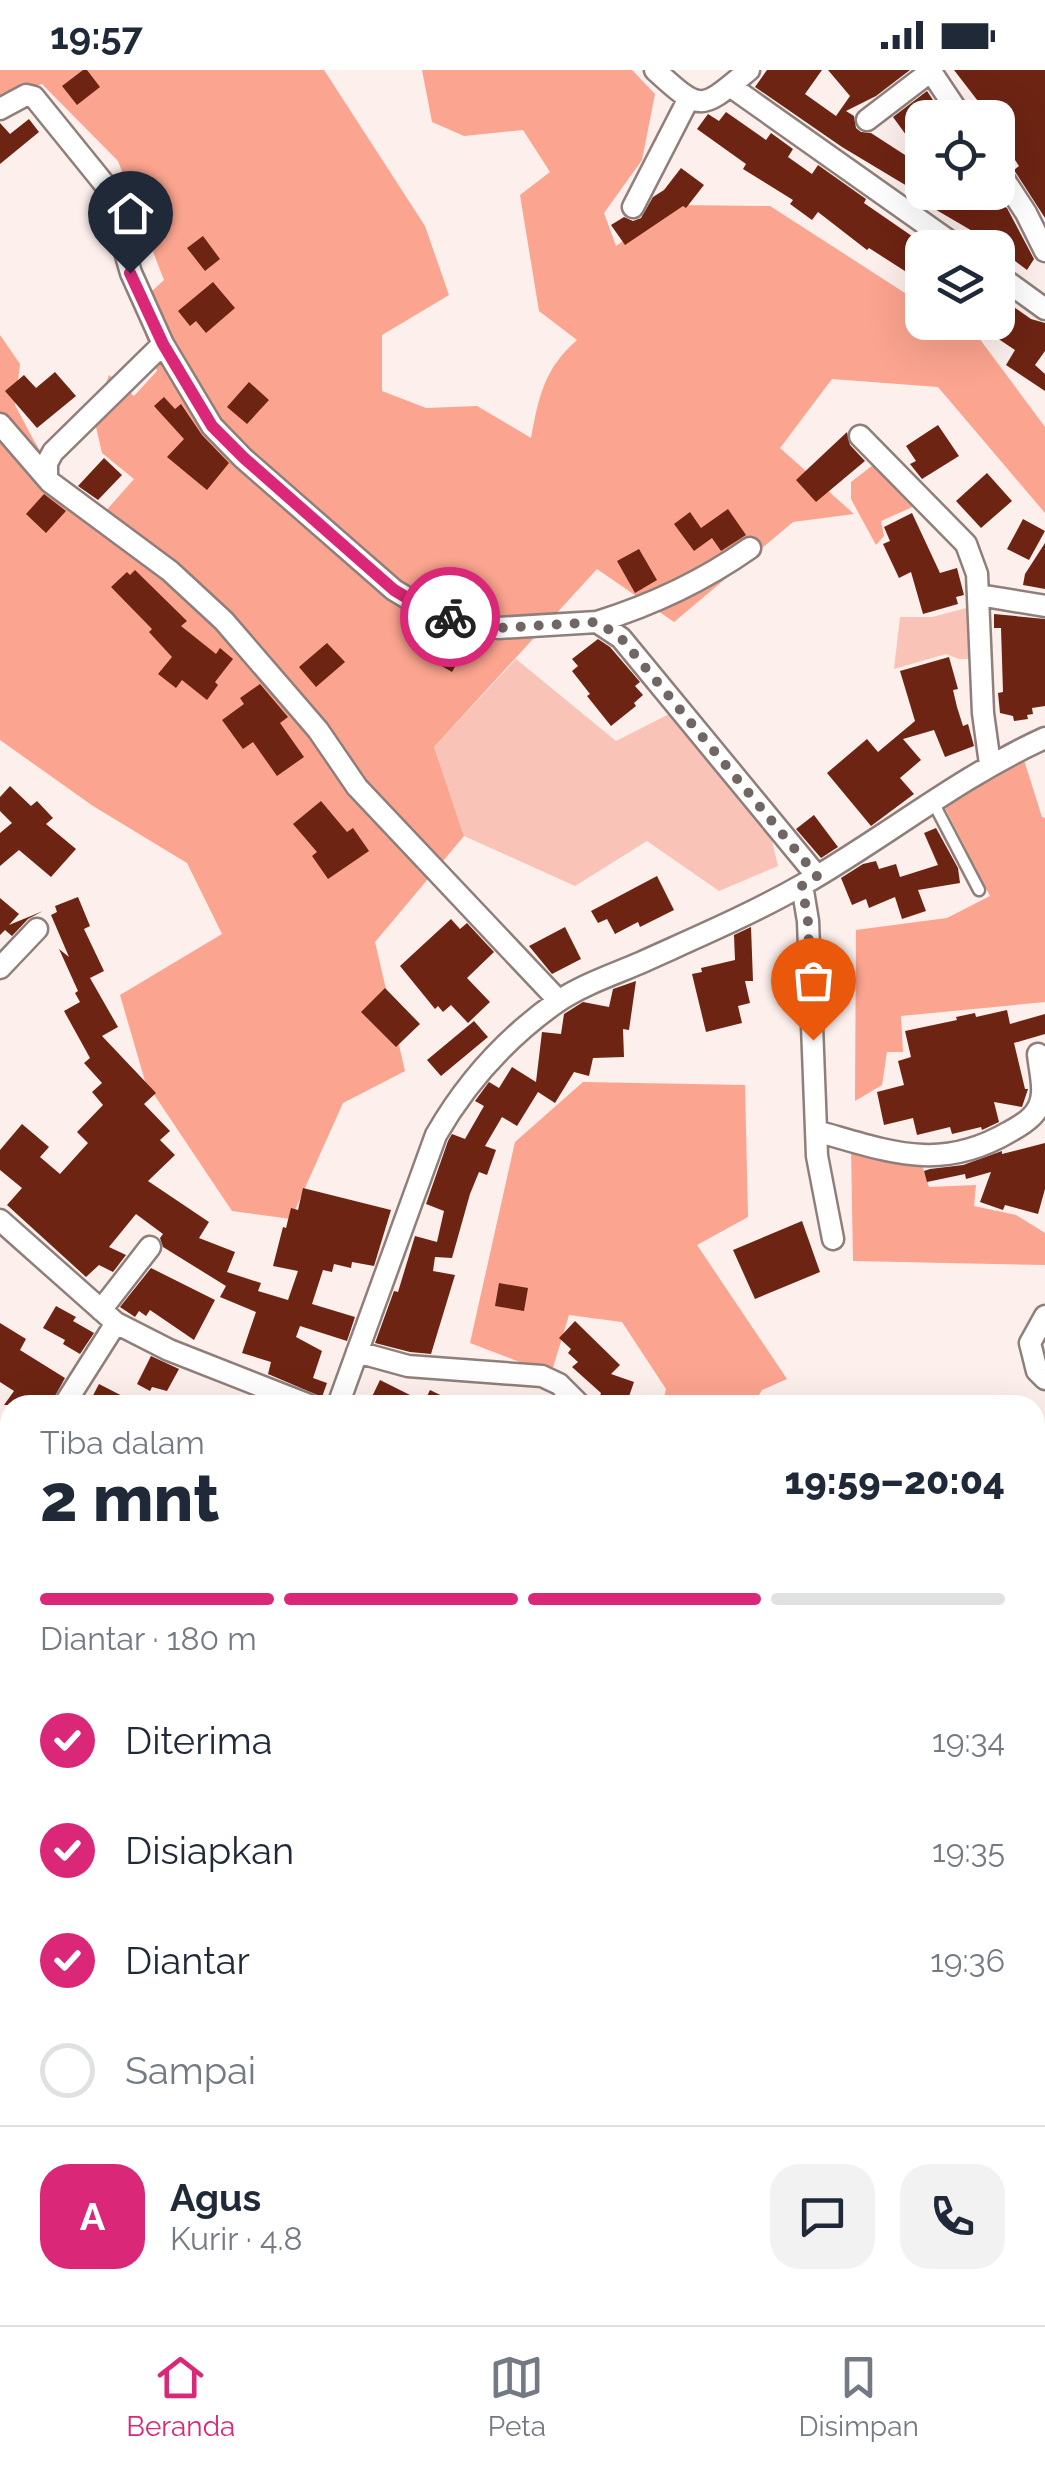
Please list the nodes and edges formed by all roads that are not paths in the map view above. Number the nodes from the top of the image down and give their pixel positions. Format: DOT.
graph roads {
  1 [pos="655,70"];
  2 [pos="749,70"];
  3 [pos="931,71"];
  4 [pos="730,86"];
  5 [pos="688,100"];
  6 [pos="950,100"];
  7 [pos="0,109"];
  8 [pos="868,120"];
  9 [pos="1015,196"];
  10 [pos="633,207"];
  11 [pos="934,230"];
  12 [pos="1045,251"];
  13 [pos="1015,287"];
  14 [pos="1045,308"];
  15 [pos="163,344"];
  16 [pos="0,424"];
  17 [pos="860,436"];
  18 [pos="47,478"];
  19 [pos="750,548"];
  20 [pos="979,595"];
  21 [pos="1045,606"];
  22 [pos="598,622"];
  23 [pos="1045,738"];
  24 [pos="990,764"];
  25 [pos="933,802"];
  26 [pos="809,881"];
  27 [pos="979,890"];
  28 [pos="37,929"];
  29 [pos="0,968"];
  30 [pos="559,1001"];
  31 [pos="1038,1054"];
  32 [pos="1044,1092"];
  33 [pos="816,1131"];
  34 [pos="0,1220"];
  35 [pos="833,1239"];
  36 [pos="150,1247"];
  37 [pos="108,1316"];
  38 [pos="1045,1316"];
  39 [pos="357,1352"];
  40 [pos="1045,1378"];
  41 [pos="69,1395"];
  42 [pos="283,1395"];
  43 [pos="342,1395"];
  44 [pos="570,1395"];
  1 -- 5 [label="street"];
  2 -- 4 [label="street"];
  3 -- 6 [label="street"];
  3 -- 8 [label="street"];
  4 -- 5 [label="street"];
  4 -- 11 [label="street"];
  5 -- 10 [label="street"];
  7 -- 15 [label="street"];
  9 -- 12 [label="street"];
  13 -- 14 [label="street"];
  15 -- 18 [label="street"];
  15 -- 22 [label="street"];
  16 -- 18 [label="street"];
  17 -- 20 [label="street"];
  18 -- 30 [label="street"];
  19 -- 22 [label="street"];
  20 -- 21 [label="street"];
  20 -- 24 [label="street"];
  22 -- 26 [label="street"];
  23 -- 24 [label="street"];
  24 -- 25 [label="street"];
  25 -- 26 [label="street"];
  25 -- 27 [label="lane"];
  26 -- 30 [label="street"];
  26 -- 33 [label="street"];
  28 -- 29 [label="street"];
  30 -- 39 [label="street"];
  31 -- 32 [label="street"];
  32 -- 33 [label="street"];
  33 -- 35 [label="street"];
  34 -- 37 [label="street"];
  36 -- 37 [label="street"];
  37 -- 41 [label="street"];
  37 -- 42 [label="street"];
  38 -- 40 [label="street"];
  39 -- 43 [label="street"];
  39 -- 44 [label="street"];
}
